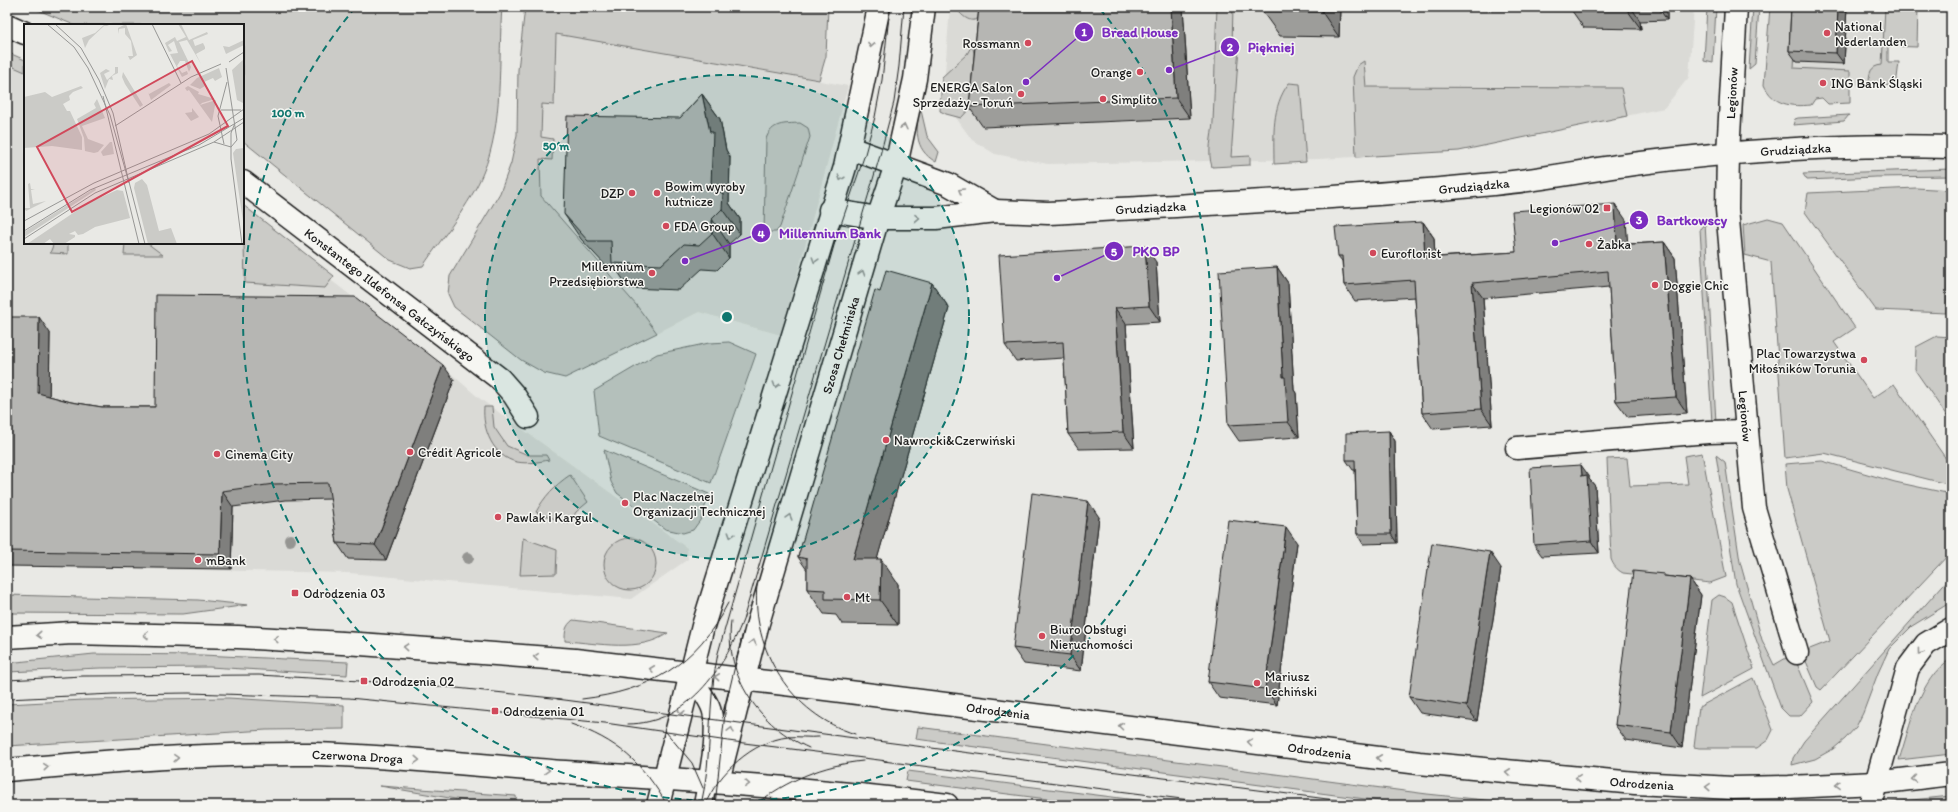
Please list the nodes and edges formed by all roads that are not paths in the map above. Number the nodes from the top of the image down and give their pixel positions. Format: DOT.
graph roads {
  1 [pos="879,7"];
  2 [pos="924,7"];
  3 [pos="1736,7"];
  4 [pos="7,25"];
  5 [pos="24,33"];
  6 [pos="1951,147"];
  7 [pos="850,148"];
  8 [pos="1728,154"];
  9 [pos="896,166"];
  10 [pos="244,183"];
  11 [pos="830,210"];
  12 [pos="995,211"];
  13 [pos="878,218"];
  14 [pos="528,417"];
  15 [pos="1747,431"];
  16 [pos="1517,448"];
  17 [pos="1951,629"];
  18 [pos="7,638"];
  19 [pos="1797,653"];
  20 [pos="690,674"];
  21 [pos="744,680"];
  22 [pos="714,720"];
  23 [pos="7,770"];
  24 [pos="1951,774"];
  25 [pos="666,778"];
  26 [pos="713,781"];
  27 [pos="1876,784"];
  28 [pos="658,805"];
  29 [pos="703,805"];
  30 [pos="947,805"];
  31 [pos="1870,805"];
  1 -- 7 [label="street, one-way"];
  9 -- 2 [label="street, Szosa Chełmińska, one-way"];
  3 -- 8 [label="street, Legionów"];
  4 -- 5 [label="street"];
  6 -- 8 [label="street, Grudziądzka"];
  7 -- 9 [label="street, Grudziądzka"];
  7 -- 11 [label="street, one-way"];
  8 -- 12 [label="street, Grudziądzka"];
  8 -- 15 [label="street, Legionów"];
  12 -- 9 [label="street, Grudziądzka, one-way"];
  9 -- 13 [label="street, Szosa Chełmińska"];
  10 -- 14 [label="street, Konstantego Ildefonsa Gałczyńskiego"];
  11 -- 13 [label="street, Grudziądzka"];
  11 -- 20 [label="street, one-way"];
  13 -- 12 [label="street, Grudziądzka, one-way"];
  21 -- 13 [label="street, Szosa Chełmińska, one-way"];
  15 -- 16 [label="street"];
  15 -- 19 [label="street, Legionów"];
  17 -- 27 [label="street, one-way"];
  20 -- 18 [label="street, one-way"];
  21 -- 20 [label="street, Odrodzenia, one-way"];
  20 -- 22 [label="lane"];
  20 -- 25 [label="street, one-way"];
  21 -- 22 [label="lane, Szosa Chełmińska"];
  26 -- 21 [label="street, Szosa Chełmińska, one-way"];
  27 -- 21 [label="street, Odrodzenia, one-way"];
  22 -- 26 [label="lane"];
  23 -- 25 [label="street, Czerwona Droga, one-way"];
  24 -- 27 [label="street, Odrodzenia, one-way"];
  25 -- 26 [label="street, Czerwona Droga"];
  25 -- 28 [label="street"];
  26 -- 29 [label="lane"];
  26 -- 30 [label="street, one-way"];
  27 -- 31 [label="street"];
}
